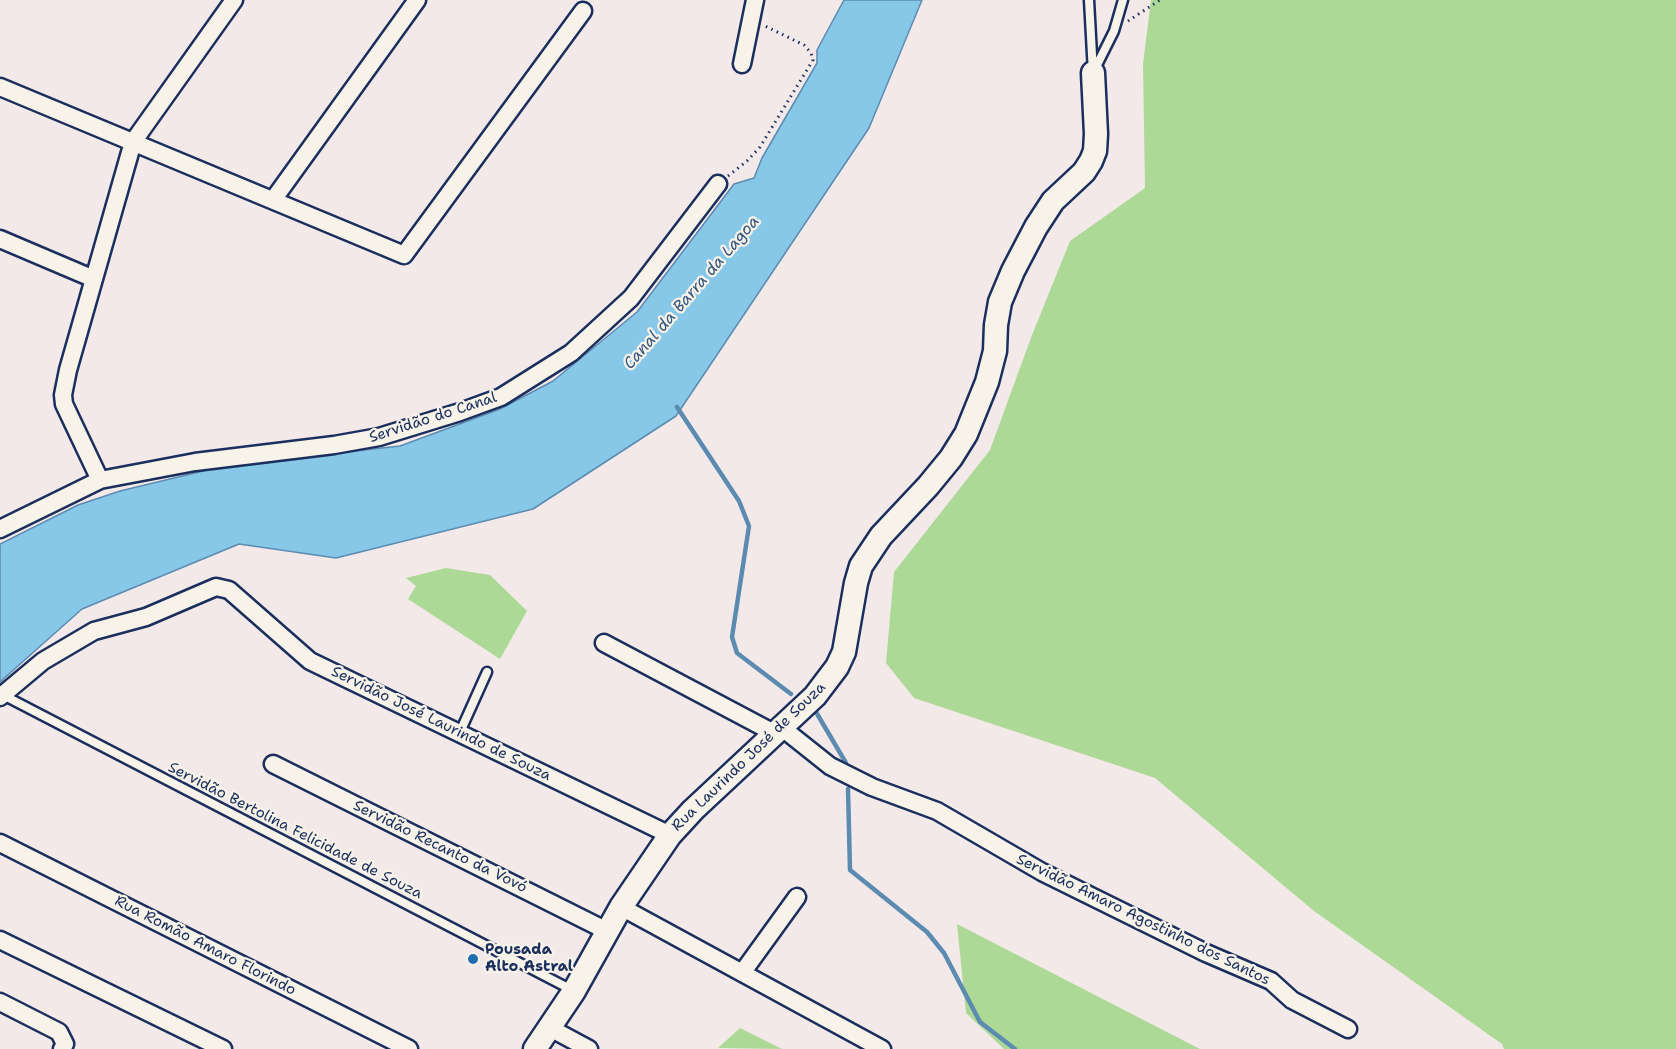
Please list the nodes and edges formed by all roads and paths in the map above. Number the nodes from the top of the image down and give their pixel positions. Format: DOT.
graph roads {
  1 [pos="234,0"];
  2 [pos="417,0"];
  3 [pos="755,0"];
  4 [pos="1089,0"];
  5 [pos="1123,0"];
  6 [pos="1160,0"];
  7 [pos="583,11"];
  8 [pos="751,20"];
  9 [pos="1114,31"];
  10 [pos="742,64"];
  11 [pos="1093,73"];
  12 [pos="0,87"];
  13 [pos="133,142"];
  14 [pos="718,184"];
  15 [pos="273,200"];
  16 [pos="0,239"];
  17 [pos="94,279"];
  18 [pos="100,480"];
  19 [pos="0,529"];
  20 [pos="604,644"];
  21 [pos="487,672"];
  22 [pos="2,696"];
  23 [pos="778,730"];
  24 [pos="460,732"];
  25 [pos="273,764"];
  26 [pos="670,835"];
  27 [pos="0,843"];
  28 [pos="797,897"];
  29 [pos="621,907"];
  30 [pos="607,931"];
  31 [pos="0,940"];
  32 [pos="742,972"];
  33 [pos="574,991"];
  34 [pos="0,1002"];
  35 [pos="550,1028"];
  36 [pos="1348,1029"];
  37 [pos="62,1049"];
  38 [pos="223,1049"];
  39 [pos="409,1049"];
  40 [pos="535,1049"];
  41 [pos="590,1049"];
  42 [pos="882,1049"];
  1 -- 13 [label="street"];
  2 -- 15 [label="street"];
  3 -- 8 [label="street"];
  4 -- 11 [label="lane"];
  5 -- 9 [label="lane"];
  6 -- 9 [label="path"];
  7 -- 15 [label="street"];
  8 -- 10 [label="street"];
  8 -- 14 [label="path"];
  9 -- 11 [label="lane"];
  11 -- 23 [label="street, Rua Laurindo José de Souza"];
  12 -- 13 [label="street"];
  13 -- 15 [label="street"];
  13 -- 17 [label="street"];
  14 -- 18 [label="street, Servidão do Canal"];
  16 -- 17 [label="street"];
  17 -- 18 [label="street"];
  18 -- 19 [label="street, Servidão do Canal"];
  20 -- 23 [label="street, Servidão Amaro Agostinho dos Santos"];
  21 -- 24 [label="lane"];
  22 -- 24 [label="street, Servidão José Laurindo de Souza"];
  22 -- 33 [label="lane, Servidão Bertolina Felicidade de Souza"];
  23 -- 26 [label="street, Rua Laurindo José de Souza"];
  23 -- 36 [label="street, Servidão Amaro Agostinho dos Santos"];
  24 -- 26 [label="street, Servidão José Laurindo de Souza"];
  25 -- 30 [label="street, Servidão Recanto da Vovó"];
  26 -- 29 [label="street, Rua Laurindo José de Souza"];
  27 -- 39 [label="street, Rua Romão Amaro Florindo"];
  28 -- 32 [label="street"];
  29 -- 30 [label="street, Rua Laurindo José de Souza"];
  29 -- 32 [label="street"];
  30 -- 33 [label="street, Rua Laurindo José de Souza"];
  31 -- 38 [label="street"];
  32 -- 42 [label="street"];
  33 -- 35 [label="street, Rua Laurindo José de Souza"];
  34 -- 37 [label="street"];
  35 -- 40 [label="street, Rua Laurindo José de Souza"];
  35 -- 41 [label="street"];
}
